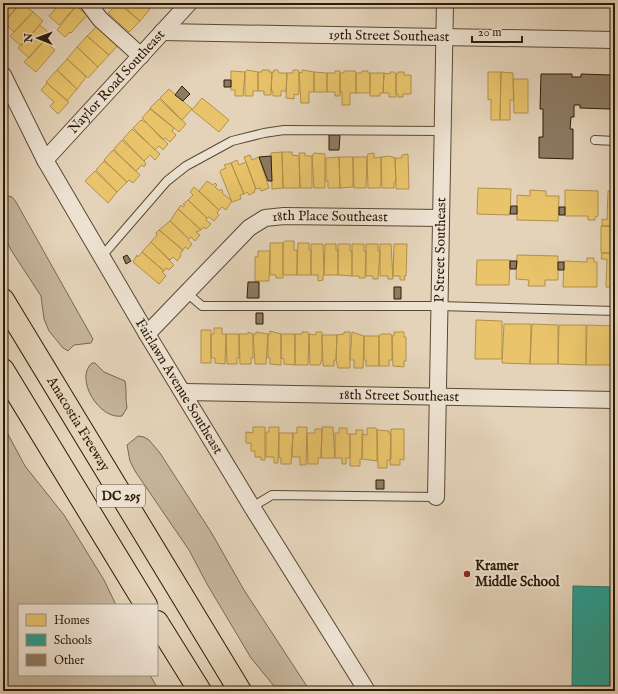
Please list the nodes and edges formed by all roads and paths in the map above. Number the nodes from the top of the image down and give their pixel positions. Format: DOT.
graph roads {
  1 [pos="88,3"];
  2 [pos="189,3"];
  3 [pos="445,3"];
  4 [pos="162,32"];
  5 [pos="445,37"];
  6 [pos="615,40"];
  7 [pos="141,56"];
  8 [pos="3,75"];
  9 [pos="443,131"];
  10 [pos="595,140"];
  11 [pos="615,140"];
  12 [pos="45,160"];
  13 [pos="441,218"];
  14 [pos="102,256"];
  15 [pos="187,293"];
  16 [pos="3,300"];
  17 [pos="439,306"];
  18 [pos="615,311"];
  19 [pos="147,334"];
  20 [pos="3,370"];
  21 [pos="183,392"];
  22 [pos="438,397"];
  23 [pos="615,400"];
  24 [pos="436,497"];
  25 [pos="252,507"];
  26 [pos="145,604"];
  27 [pos="158,624"];
  28 [pos="200,691"];
  29 [pos="240,691"];
  30 [pos="367,691"];
  1 -- 7 [label="street"];
  2 -- 4 [label="street, Naylor Road Southeast"];
  3 -- 5 [label="street, P Street Southeast"];
  4 -- 5 [label="street, 19th Street Southeast"];
  4 -- 7 [label="street, Naylor Road Southeast"];
  5 -- 6 [label="street, 19th Street Southeast"];
  5 -- 9 [label="street, P Street Southeast"];
  7 -- 12 [label="street, Naylor Road Southeast"];
  8 -- 12 [label="street, Fairlawn Avenue Southeast"];
  9 -- 13 [label="street, P Street Southeast"];
  9 -- 14 [label="lane"];
  10 -- 11 [label="lane"];
  12 -- 14 [label="street, Fairlawn Avenue Southeast"];
  13 -- 15 [label="street, 18th Place Southeast"];
  13 -- 17 [label="street, P Street Southeast"];
  14 -- 19 [label="street, Fairlawn Avenue Southeast"];
  15 -- 17 [label="lane"];
  15 -- 19 [label="street, 18th Place Southeast"];
  16 -- 29 [label="highway, Anacostia Freeway / DC 295"];
  17 -- 18 [label="lane"];
  17 -- 22 [label="street, P Street Southeast"];
  19 -- 21 [label="street, Fairlawn Avenue Southeast"];
  20 -- 26 [label="highway, DC 295"];
  21 -- 22 [label="street, 18th Street Southeast"];
  21 -- 25 [label="street, Fairlawn Avenue Southeast"];
  22 -- 23 [label="street, 18th Street Southeast"];
  22 -- 24 [label="street, P Street Southeast"];
  24 -- 25 [label="lane"];
  25 -- 30 [label="street, Fairlawn Avenue Southeast"];
  27 -- 28 [label="highway"];
}
